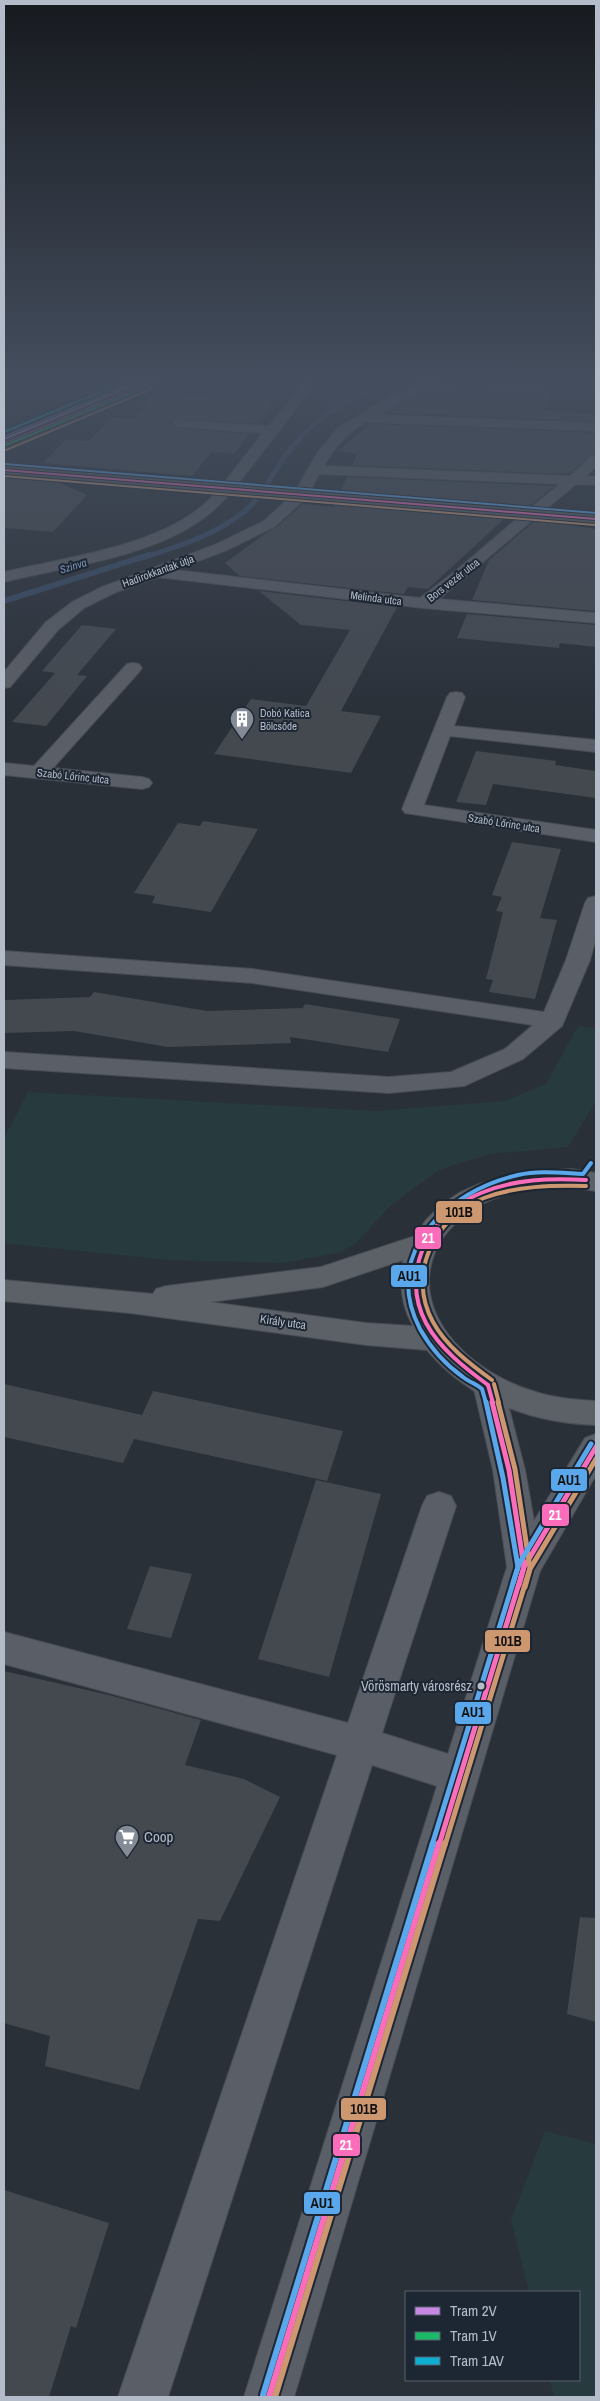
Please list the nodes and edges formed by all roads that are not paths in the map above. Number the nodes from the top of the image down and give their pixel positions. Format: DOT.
graph roads {
  1 [pos="222,494"];
  2 [pos="271,494"];
  3 [pos="556,494"];
  4 [pos="293,496"];
  5 [pos="531,514"];
  6 [pos="596,519"];
  7 [pos="156,573"];
  8 [pos="4,577"];
  9 [pos="422,603"];
  10 [pos="596,618"];
  11 [pos="133,668"];
  12 [pos="4,682"];
  13 [pos="456,697"];
  14 [pos="443,730"];
  15 [pos="596,746"];
  16 [pos="4,769"];
  17 [pos="39,772"];
  18 [pos="142,783"];
  19 [pos="596,836"];
  20 [pos="596,903"];
  21 [pos="4,958"];
  22 [pos="553,1021"];
  23 [pos="4,1060"];
  24 [pos="593,1176"];
  25 [pos="424,1243"];
  26 [pos="4,1291"];
  27 [pos="130,1302"];
  28 [pos="435,1339"];
  29 [pos="488,1385"];
  30 [pos="596,1413"];
  31 [pos="596,1447"];
  32 [pos="439,1506"];
  33 [pos="524,1568"];
  34 [pos="4,1648"];
  35 [pos="361,1744"];
  36 [pos="461,1776"];
  37 [pos="143,2397"];
  38 [pos="269,2397"];
  1 -- 8 [label="street"];
  2 -- 4 [label="street"];
  3 -- 5 [label="street, Bors vezér utca"];
  4 -- 5 [label="street"];
  4 -- 7 [label="street, Hadirokkantak útja"];
  5 -- 6 [label="street"];
  5 -- 9 [label="street, Bors vezér utca"];
  7 -- 9 [label="street, Melinda utca"];
  7 -- 12 [label="street, Hadirokkantak útja"];
  9 -- 10 [label="street, Melinda utca"];
  11 -- 17 [label="street"];
  13 -- 14 [label="street"];
  14 -- 15 [label="street"];
  14 -- 19 [label="street, Szabó Lőrinc utca"];
  16 -- 17 [label="street, Szabó Lőrinc utca"];
  17 -- 18 [label="street, Szabó Lőrinc utca"];
  20 -- 22 [label="street"];
  21 -- 22 [label="street"];
  22 -- 23 [label="street"];
  24 -- 25 [label="main road"];
  25 -- 27 [label="main road, Király utca"];
  25 -- 28 [label="main road"];
  26 -- 27 [label="main road, Király utca"];
  27 -- 28 [label="main road, Király utca"];
  28 -- 29 [label="main road"];
  29 -- 30 [label="main road"];
  29 -- 33 [label="street"];
  31 -- 33 [label="street"];
  32 -- 35 [label="street"];
  33 -- 36 [label="street"];
  34 -- 35 [label="street"];
  35 -- 36 [label="street"];
  35 -- 37 [label="street"];
  36 -- 38 [label="street"];
}
